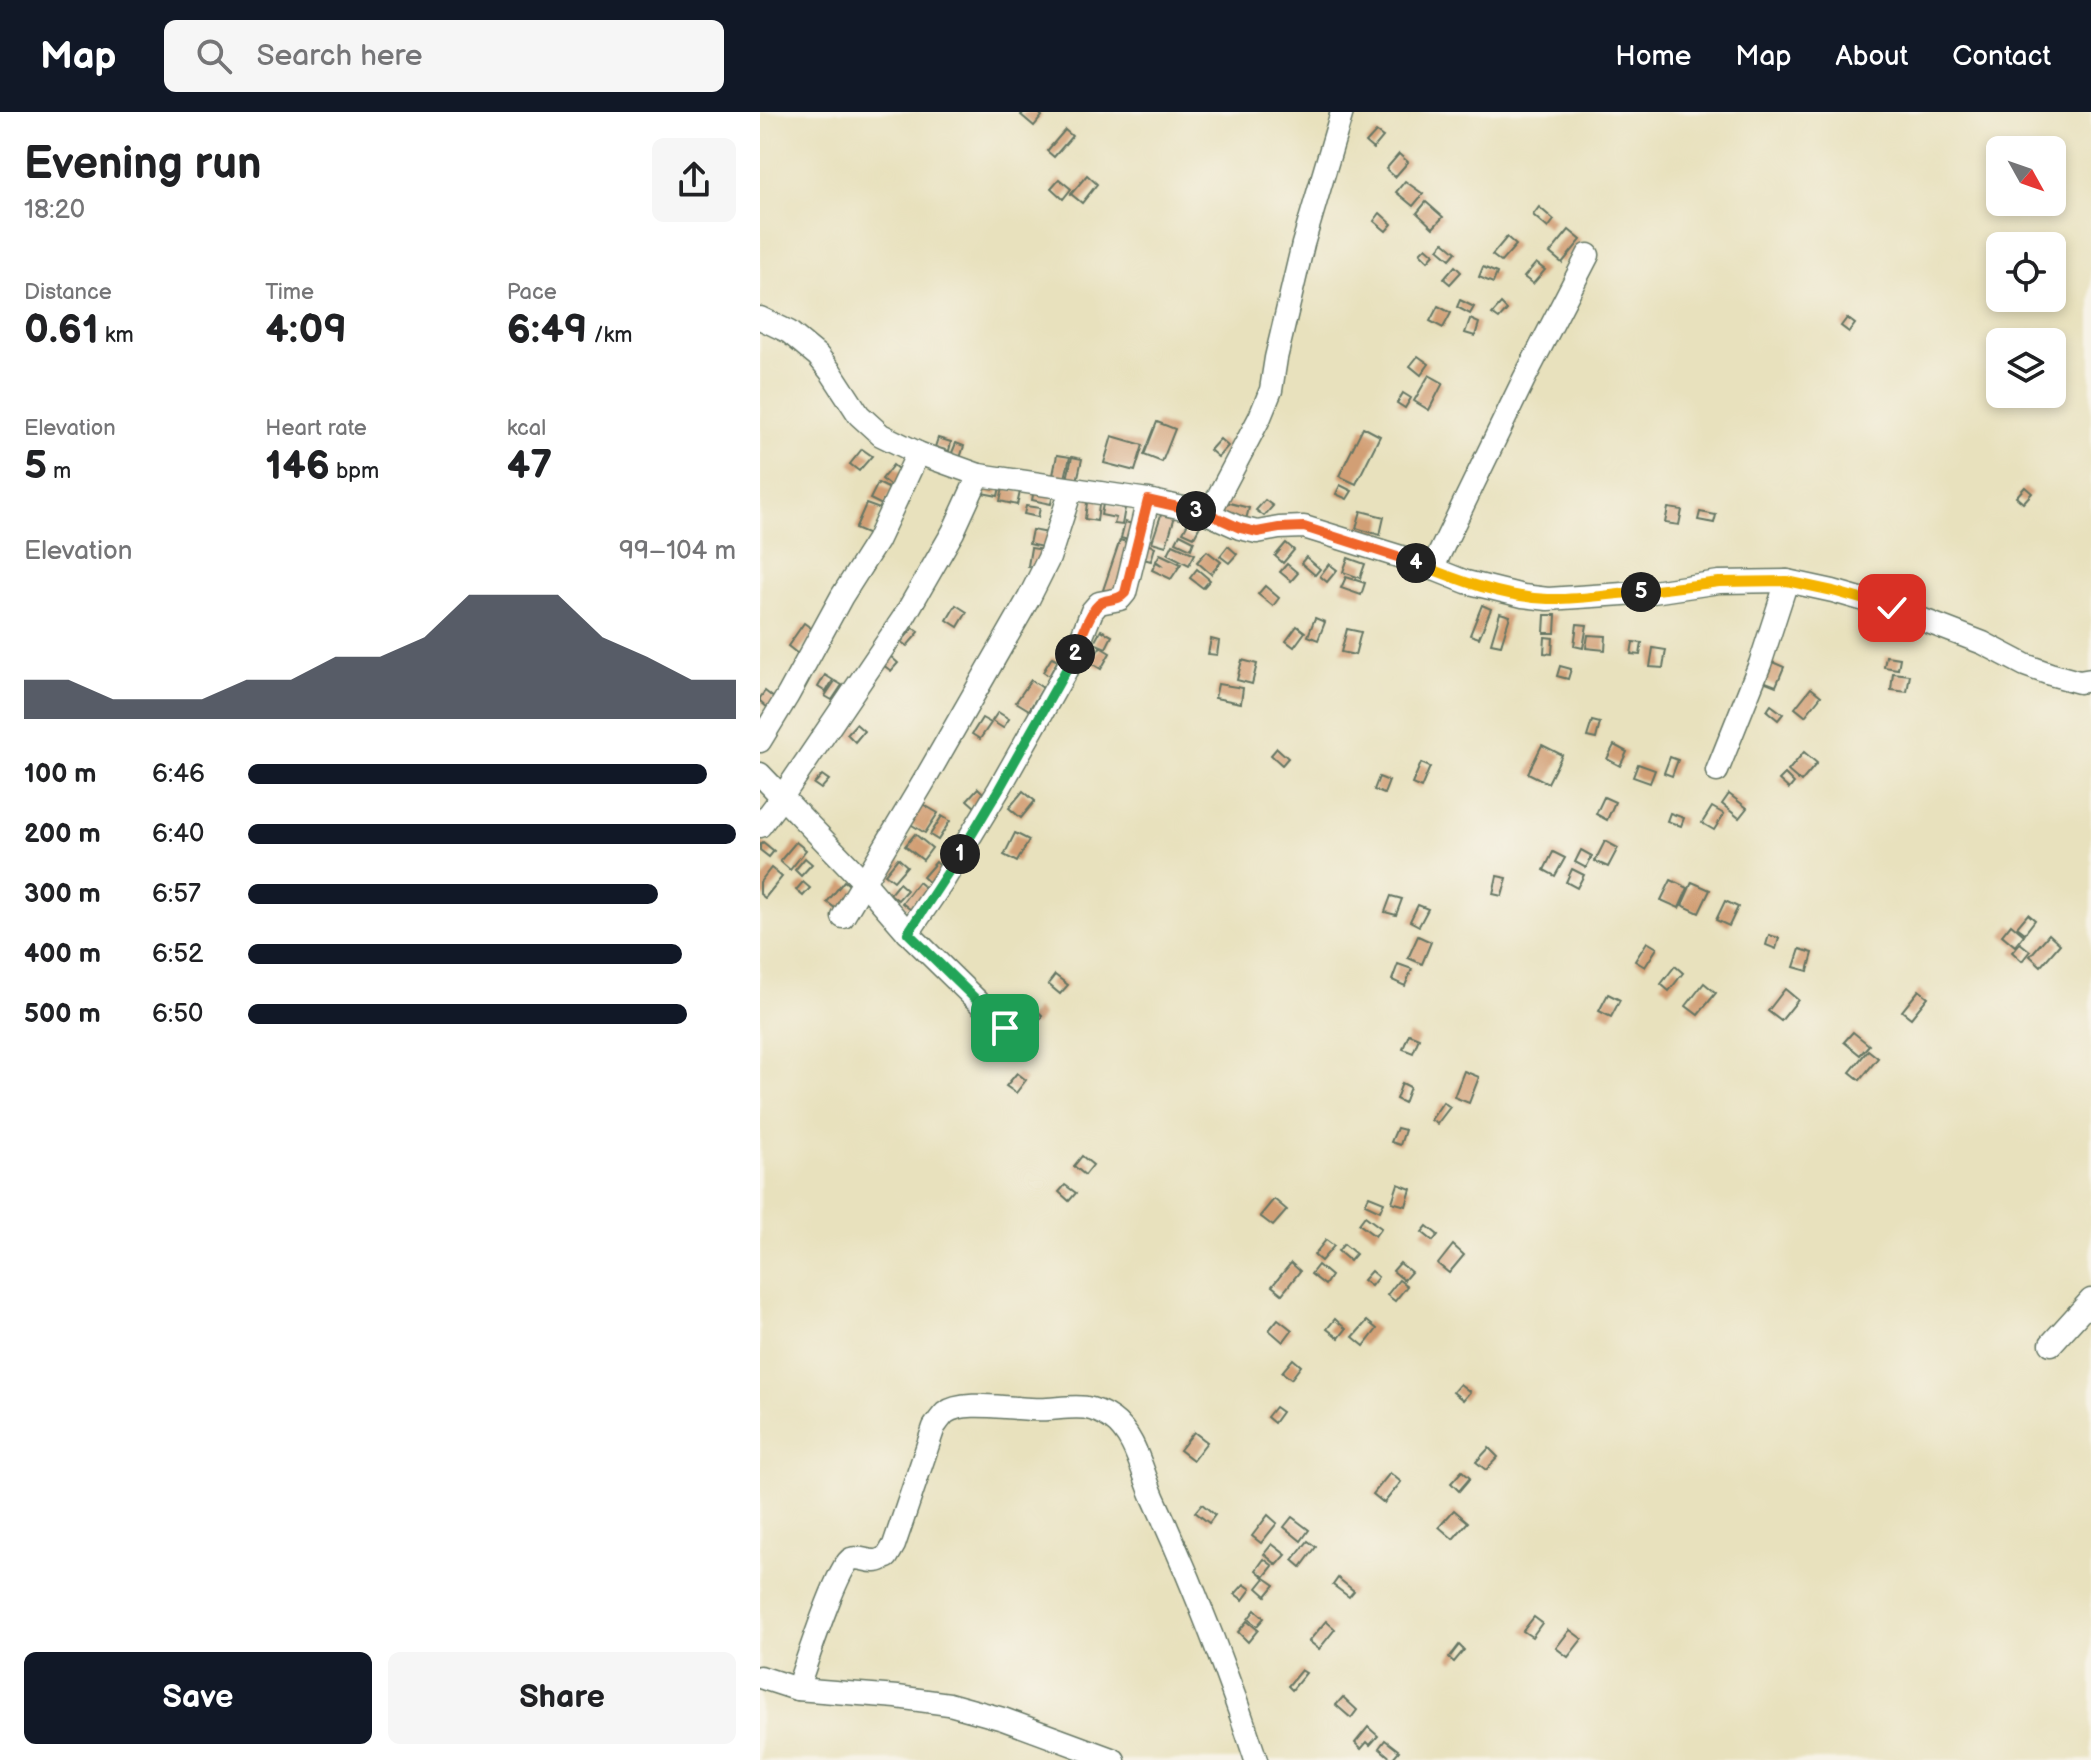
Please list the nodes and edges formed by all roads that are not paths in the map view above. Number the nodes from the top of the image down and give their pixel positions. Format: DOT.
graph roads {
  1 [pos="1342,112"];
  2 [pos="1588,255"];
  3 [pos="760,318"];
  4 [pos="918,453"];
  5 [pos="979,475"];
  6 [pos="1071,490"];
  7 [pos="1148,500"];
  8 [pos="1209,514"];
  9 [pos="1432,569"];
  10 [pos="1787,581"];
  11 [pos="2091,680"];
  12 [pos="760,741"];
  13 [pos="1717,771"];
  14 [pos="760,774"];
  15 [pos="782,797"];
  16 [pos="760,826"];
  17 [pos="864,882"];
  18 [pos="843,917"];
  19 [pos="908,933"];
  20 [pos="1005,1028"];
  21 [pos="2091,1300"];
  22 [pos="2051,1344"];
  23 [pos="760,1677"];
  24 [pos="797,1689"];
  25 [pos="1114,1760"];
  26 [pos="1256,1760"];
  1 -- 8 [label="street"];
  2 -- 9 [label="street"];
  3 -- 4 [label="street"];
  4 -- 5 [label="street"];
  4 -- 12 [label="street"];
  5 -- 6 [label="street"];
  5 -- 15 [label="street"];
  6 -- 7 [label="street"];
  6 -- 17 [label="street"];
  7 -- 8 [label="street"];
  7 -- 19 [label="street"];
  8 -- 9 [label="street"];
  9 -- 10 [label="street"];
  10 -- 11 [label="street"];
  10 -- 13 [label="street"];
  14 -- 15 [label="street"];
  15 -- 16 [label="street"];
  15 -- 17 [label="street"];
  17 -- 18 [label="street"];
  17 -- 19 [label="street"];
  19 -- 20 [label="street"];
  21 -- 22 [label="street"];
  23 -- 24 [label="street"];
  24 -- 25 [label="street"];
  24 -- 26 [label="street"];
}
